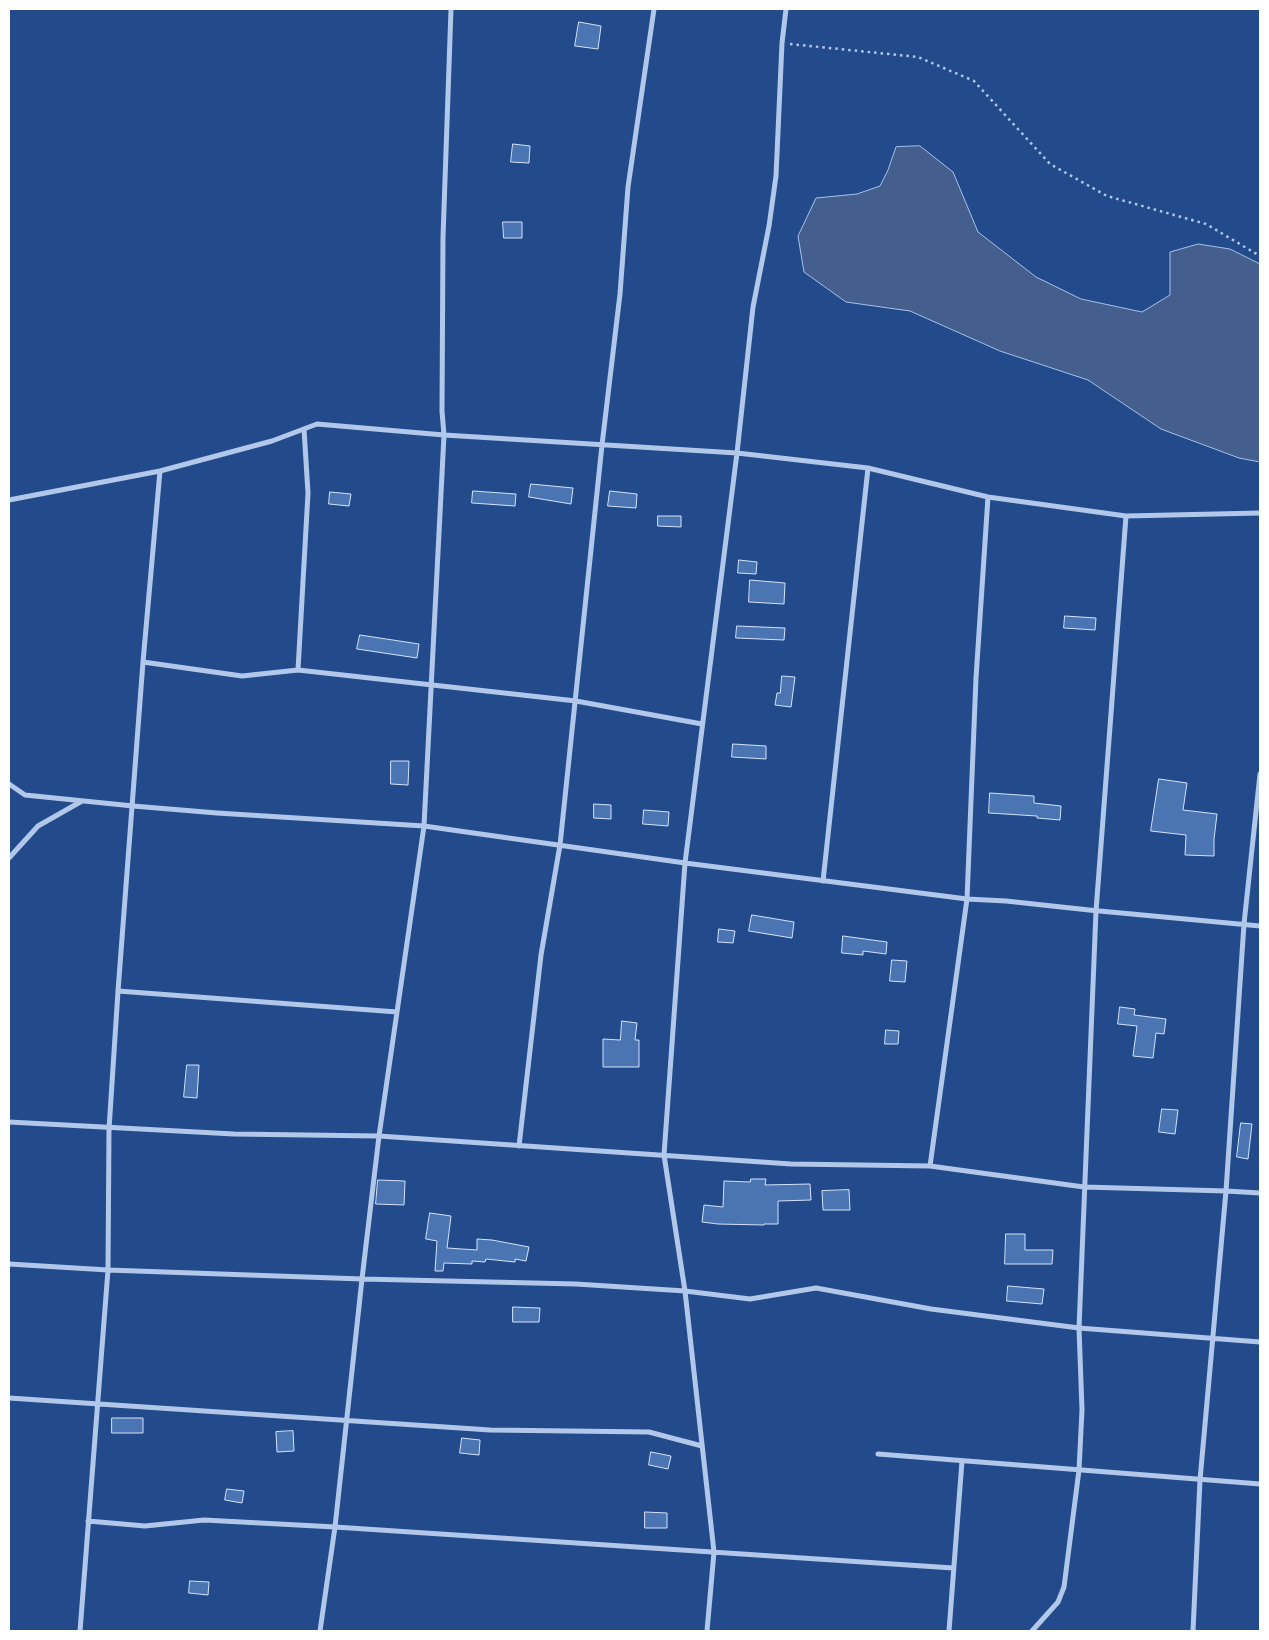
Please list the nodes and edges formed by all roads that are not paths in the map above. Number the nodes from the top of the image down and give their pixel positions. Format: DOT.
graph roads {
  1 [pos="451,9"];
  2 [pos="654,9"];
  3 [pos="786,9"];
  4 [pos="304,429"];
  5 [pos="444,434"];
  6 [pos="602,445"];
  7 [pos="737,453"];
  8 [pos="868,468"];
  9 [pos="160,471"];
  10 [pos="988,497"];
  11 [pos="9,500"];
  12 [pos="1260,513"];
  13 [pos="1126,516"];
  14 [pos="143,662"];
  15 [pos="298,670"];
  16 [pos="431,685"];
  17 [pos="576,701"];
  18 [pos="702,724"];
  19 [pos="1260,774"];
  20 [pos="9,784"];
  21 [pos="82,801"];
  22 [pos="133,806"];
  23 [pos="424,826"];
  24 [pos="560,845"];
  25 [pos="9,858"];
  26 [pos="685,863"];
  27 [pos="823,881"];
  28 [pos="967,899"];
  29 [pos="1096,911"];
  30 [pos="1244,924"];
  31 [pos="1260,926"];
  32 [pos="118,991"];
  33 [pos="397,1012"];
  34 [pos="9,1122"];
  35 [pos="110,1129"];
  36 [pos="378,1136"];
  37 [pos="519,1146"];
  38 [pos="664,1155"];
  39 [pos="930,1166"];
  40 [pos="1084,1187"];
  41 [pos="1226,1191"];
  42 [pos="1260,1193"];
  43 [pos="9,1264"];
  44 [pos="108,1270"];
  45 [pos="362,1279"];
  46 [pos="686,1291"];
  47 [pos="1079,1328"];
  48 [pos="1212,1339"];
  49 [pos="1260,1342"];
  50 [pos="9,1398"];
  51 [pos="97,1403"];
  52 [pos="347,1420"];
  53 [pos="702,1446"];
  54 [pos="878,1454"];
  55 [pos="962,1461"];
  56 [pos="1079,1470"];
  57 [pos="1200,1480"];
  58 [pos="1260,1484"];
  59 [pos="88,1521"];
  60 [pos="336,1527"];
  61 [pos="714,1552"];
  62 [pos="954,1568"];
  63 [pos="80,1631"];
  64 [pos="320,1631"];
  65 [pos="707,1631"];
  66 [pos="948,1631"];
  67 [pos="1032,1631"];
  68 [pos="1193,1631"];
  1 -- 5 [label="street"];
  2 -- 6 [label="street"];
  3 -- 7 [label="street"];
  4 -- 5 [label="street"];
  4 -- 9 [label="street"];
  4 -- 15 [label="street"];
  5 -- 6 [label="street"];
  5 -- 16 [label="street"];
  6 -- 7 [label="street"];
  6 -- 17 [label="street"];
  7 -- 8 [label="street"];
  7 -- 18 [label="street"];
  8 -- 10 [label="street"];
  8 -- 27 [label="street"];
  9 -- 11 [label="street"];
  9 -- 14 [label="street"];
  10 -- 13 [label="street"];
  10 -- 28 [label="street"];
  12 -- 13 [label="street"];
  13 -- 29 [label="street"];
  14 -- 15 [label="street"];
  14 -- 22 [label="street"];
  15 -- 16 [label="street"];
  16 -- 17 [label="street"];
  16 -- 23 [label="street"];
  17 -- 18 [label="street"];
  17 -- 24 [label="street"];
  18 -- 26 [label="street"];
  19 -- 30 [label="street"];
  20 -- 21 [label="street"];
  21 -- 22 [label="street"];
  21 -- 25 [label="street"];
  22 -- 23 [label="street"];
  22 -- 32 [label="street"];
  23 -- 24 [label="street"];
  23 -- 33 [label="street"];
  24 -- 26 [label="street"];
  24 -- 37 [label="street"];
  26 -- 27 [label="street"];
  26 -- 38 [label="street"];
  27 -- 28 [label="street"];
  28 -- 29 [label="street"];
  28 -- 39 [label="street"];
  29 -- 30 [label="street"];
  29 -- 40 [label="street"];
  30 -- 31 [label="street"];
  30 -- 41 [label="street"];
  32 -- 33 [label="street"];
  32 -- 35 [label="street"];
  33 -- 36 [label="street"];
  34 -- 35 [label="street"];
  35 -- 36 [label="street"];
  35 -- 44 [label="street"];
  36 -- 37 [label="street"];
  36 -- 45 [label="street"];
  37 -- 38 [label="street"];
  38 -- 39 [label="street"];
  38 -- 46 [label="street"];
  39 -- 40 [label="street"];
  40 -- 41 [label="street"];
  40 -- 47 [label="street"];
  41 -- 42 [label="street"];
  41 -- 48 [label="street"];
  43 -- 44 [label="street"];
  44 -- 45 [label="street"];
  44 -- 51 [label="street"];
  45 -- 46 [label="street"];
  45 -- 52 [label="street"];
  46 -- 47 [label="street"];
  46 -- 53 [label="street"];
  47 -- 48 [label="street"];
  47 -- 56 [label="street"];
  48 -- 49 [label="street"];
  48 -- 57 [label="street"];
  50 -- 51 [label="street"];
  51 -- 52 [label="street"];
  51 -- 59 [label="street"];
  52 -- 53 [label="street"];
  52 -- 60 [label="street"];
  53 -- 61 [label="street"];
  54 -- 55 [label="street"];
  55 -- 56 [label="street"];
  55 -- 62 [label="street"];
  56 -- 57 [label="street"];
  56 -- 67 [label="street"];
  57 -- 58 [label="street"];
  57 -- 68 [label="street"];
  59 -- 60 [label="street"];
  59 -- 63 [label="street"];
  60 -- 61 [label="street"];
  60 -- 64 [label="street"];
  61 -- 62 [label="street"];
  61 -- 65 [label="street"];
  62 -- 66 [label="street"];
}
